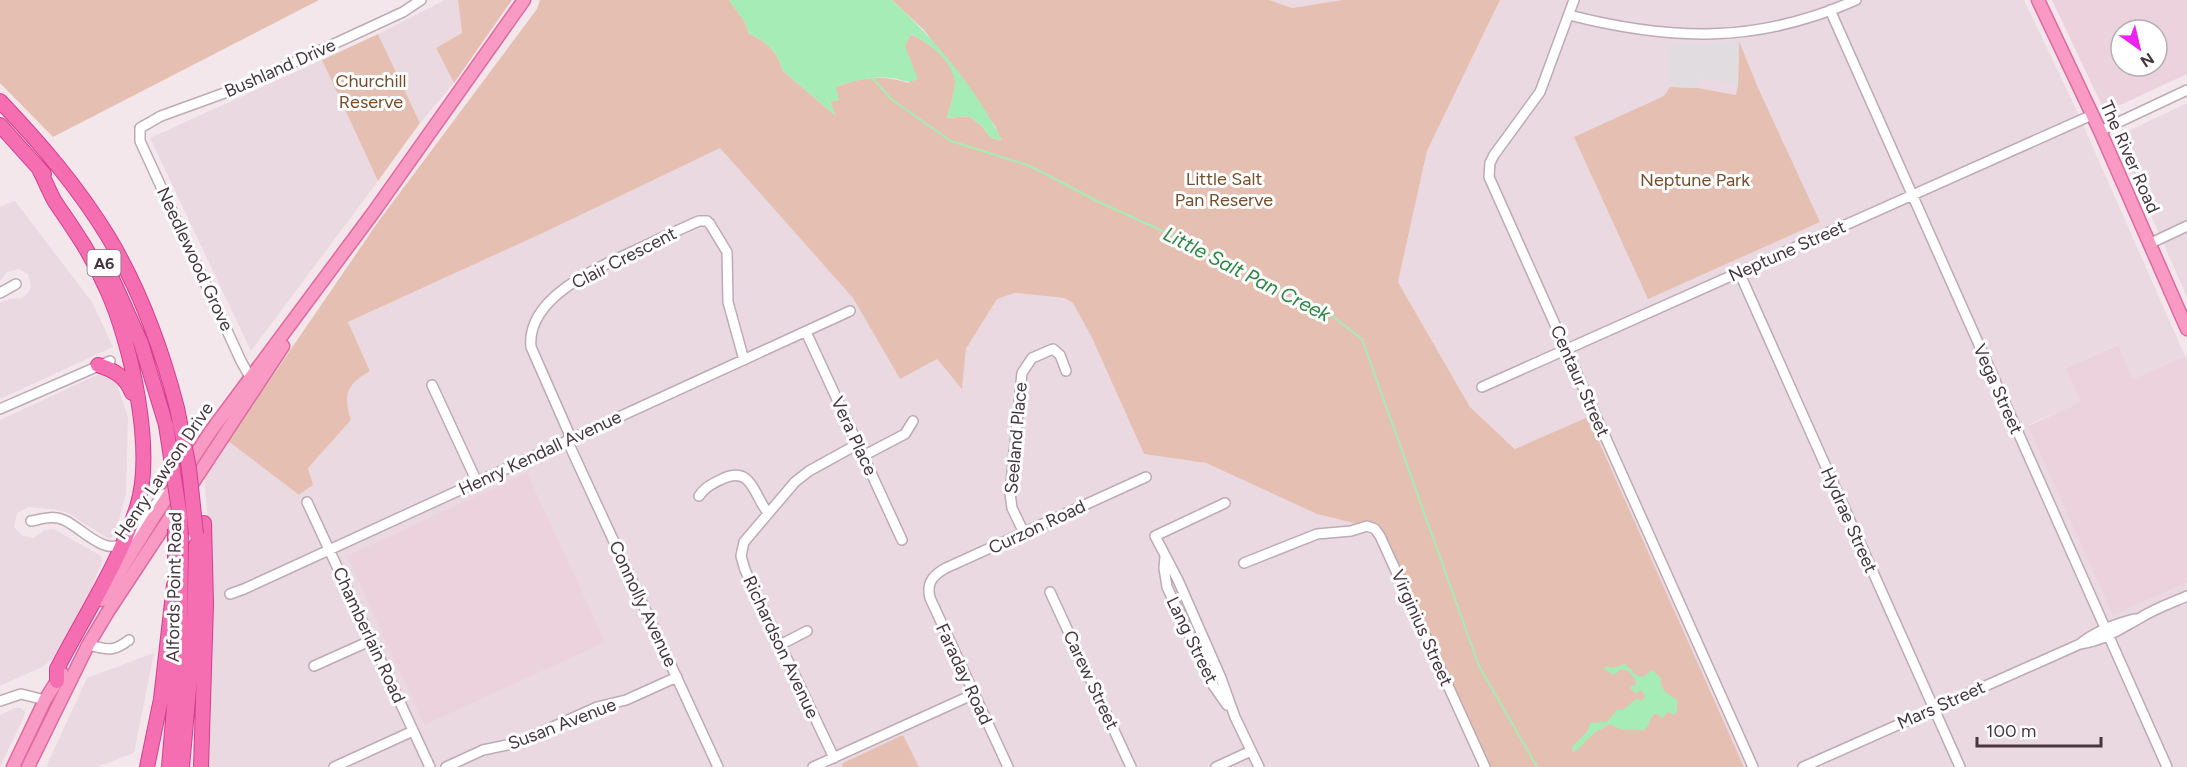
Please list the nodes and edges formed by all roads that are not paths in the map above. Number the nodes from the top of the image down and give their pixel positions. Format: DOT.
graph roads {
  1 [pos="421,0"];
  2 [pos="524,0"];
  3 [pos="1574,0"];
  4 [pos="1856,0"];
  5 [pos="2038,0"];
  6 [pos="1830,10"];
  7 [pos="1569,15"];
  8 [pos="2187,90"];
  9 [pos="0,102"];
  10 [pos="2092,115"];
  11 [pos="0,125"];
  12 [pos="138,131"];
  13 [pos="2100,131"];
  14 [pos="38,167"];
  15 [pos="1912,195"];
  16 [pos="2187,226"];
  17 [pos="2149,244"];
  18 [pos="1739,272"];
  19 [pos="16,284"];
  20 [pos="0,293"];
  21 [pos="850,311"];
  22 [pos="2187,329"];
  23 [pos="806,332"];
  24 [pos="1566,349"];
  25 [pos="744,360"];
  26 [pos="104,363"];
  27 [pos="1066,371"];
  28 [pos="254,380"];
  29 [pos="432,385"];
  30 [pos="1482,387"];
  31 [pos="0,409"];
  32 [pos="913,421"];
  33 [pos="140,422"];
  34 [pos="569,439"];
  35 [pos="858,444"];
  36 [pos="863,456"];
  37 [pos="181,476"];
  38 [pos="1146,477"];
  39 [pos="477,482"];
  40 [pos="699,496"];
  41 [pos="308,502"];
  42 [pos="1225,503"];
  43 [pos="768,513"];
  44 [pos="31,521"];
  45 [pos="200,528"];
  46 [pos="1024,533"];
  47 [pos="902,540"];
  48 [pos="122,544"];
  49 [pos="330,550"];
  50 [pos="179,563"];
  51 [pos="1244,563"];
  52 [pos="931,580"];
  53 [pos="1050,592"];
  54 [pos="230,594"];
  55 [pos="2187,596"];
  56 [pos="807,631"];
  57 [pos="2107,632"];
  58 [pos="129,640"];
  59 [pos="372,640"];
  60 [pos="88,645"];
  61 [pos="780,645"];
  62 [pos="314,666"];
  63 [pos="676,677"];
  64 [pos="61,686"];
  65 [pos="974,694"];
  66 [pos="45,700"];
  67 [pos="0,701"];
  68 [pos="1934,709"];
  69 [pos="413,731"];
  70 [pos="1251,751"];
  71 [pos="833,761"];
  72 [pos="13,767"];
  73 [pos="28,767"];
  74 [pos="147,767"];
  75 [pos="170,767"];
  76 [pos="182,767"];
  77 [pos="201,767"];
  78 [pos="334,767"];
  79 [pos="430,767"];
  80 [pos="446,767"];
  81 [pos="718,767"];
  82 [pos="813,767"];
  83 [pos="1008,767"];
  84 [pos="1131,767"];
  85 [pos="1216,767"];
  86 [pos="1258,767"];
  87 [pos="1485,767"];
  88 [pos="1752,767"];
  89 [pos="1803,767"];
  90 [pos="1960,767"];
  91 [pos="2167,767"];
  1 -- 12 [label="street, Bushland Drive"];
  2 -- 28 [label="main road, Henry Lawson Drive"];
  3 -- 7 [label="street, Centaur Street"];
  4 -- 6 [label="street"];
  5 -- 10 [label="main road, The River Road"];
  6 -- 7 [label="street"];
  6 -- 15 [label="street, Vega Street"];
  7 -- 24 [label="street, Centaur Street"];
  8 -- 13 [label="street"];
  9 -- 45 [label="highway, Alfords Point Road / A6, bridge"];
  10 -- 13 [label="main road, The River Road"];
  10 -- 15 [label="street, Neptune Street"];
  11 -- 14 [label="highway, Alfords Point Road / A6"];
  12 -- 28 [label="street, Needlewood Grove"];
  13 -- 17 [label="main road, The River Road"];
  14 -- 33 [label="highway, A6"];
  14 -- 50 [label="highway, Alfords Point Road / A6, bridge"];
  15 -- 18 [label="street, Neptune Street"];
  15 -- 57 [label="street, Vega Street"];
  16 -- 17 [label="street"];
  17 -- 22 [label="main road, The River Road"];
  18 -- 24 [label="street, Neptune Street"];
  18 -- 68 [label="street, Hydrae Street"];
  19 -- 20 [label="street"];
  21 -- 23 [label="street, Henry Kendall Avenue"];
  23 -- 25 [label="street, Henry Kendall Avenue"];
  23 -- 35 [label="street, Vera Place"];
  24 -- 30 [label="street, Neptune Street"];
  24 -- 88 [label="street, Centaur Street"];
  25 -- 34 [label="street, Henry Kendall Avenue"];
  25 -- 34 [label="street, Clair Crescent"];
  26 -- 31 [label="street"];
  26 -- 33 [label="highway"];
  27 -- 46 [label="street, Seeland Place"];
  28 -- 37 [label="main road, Henry Lawson Drive"];
  28 -- 60 [label="main road, Henry Lawson Drive"];
  29 -- 39 [label="street"];
  32 -- 36 [label="street"];
  33 -- 48 [label="highway, A6"];
  34 -- 39 [label="street, Henry Kendall Avenue"];
  34 -- 63 [label="street, Connolly Avenue"];
  35 -- 36 [label="street, Vera Place"];
  35 -- 43 [label="street, Richardson Avenue"];
  36 -- 47 [label="street, Vera Place"];
  37 -- 48 [label="street"];
  37 -- 64 [label="main road, Henry Lawson Drive"];
  38 -- 46 [label="street, Curzon Road"];
  39 -- 49 [label="street, Henry Kendall Avenue"];
  40 -- 43 [label="street"];
  41 -- 49 [label="street, Chamberlain Road"];
  42 -- 70 [label="street, Lang Street"];
  43 -- 61 [label="street, Richardson Avenue"];
  44 -- 48 [label="street"];
  45 -- 76 [label="highway, Alfords Point Road / A6"];
  45 -- 77 [label="highway"];
  46 -- 52 [label="street, Curzon Road"];
  48 -- 64 [label="highway, A6"];
  49 -- 54 [label="street, Henry Kendall Avenue"];
  49 -- 59 [label="street, Chamberlain Road"];
  50 -- 74 [label="highway"];
  50 -- 75 [label="highway, Alfords Point Road / A6"];
  51 -- 87 [label="street, Virginius Street"];
  52 -- 65 [label="street, Faraday Road"];
  53 -- 84 [label="street, Carew Street"];
  55 -- 57 [label="street, Mars Street"];
  56 -- 61 [label="street"];
  57 -- 68 [label="street, Mars Street"];
  57 -- 91 [label="street, Vega Street"];
  58 -- 60 [label="street"];
  59 -- 62 [label="street"];
  59 -- 69 [label="street, Chamberlain Road"];
  60 -- 64 [label="main road, Henry Lawson Drive"];
  61 -- 71 [label="street, Richardson Avenue"];
  63 -- 80 [label="street, Susan Avenue"];
  63 -- 81 [label="street, Connolly Avenue"];
  64 -- 66 [label="main road, Henry Lawson Drive"];
  64 -- 73 [label="main road, Henry Lawson Drive"];
  65 -- 71 [label="street"];
  65 -- 83 [label="street, Faraday Road"];
  66 -- 67 [label="street"];
  66 -- 72 [label="main road, Henry Lawson Drive"];
  68 -- 89 [label="street, Mars Street"];
  68 -- 90 [label="street, Hydrae Street"];
  69 -- 78 [label="street"];
  69 -- 79 [label="street, Chamberlain Road"];
  70 -- 85 [label="street"];
  70 -- 86 [label="street, Lang Street"];
  71 -- 82 [label="street"];
}
